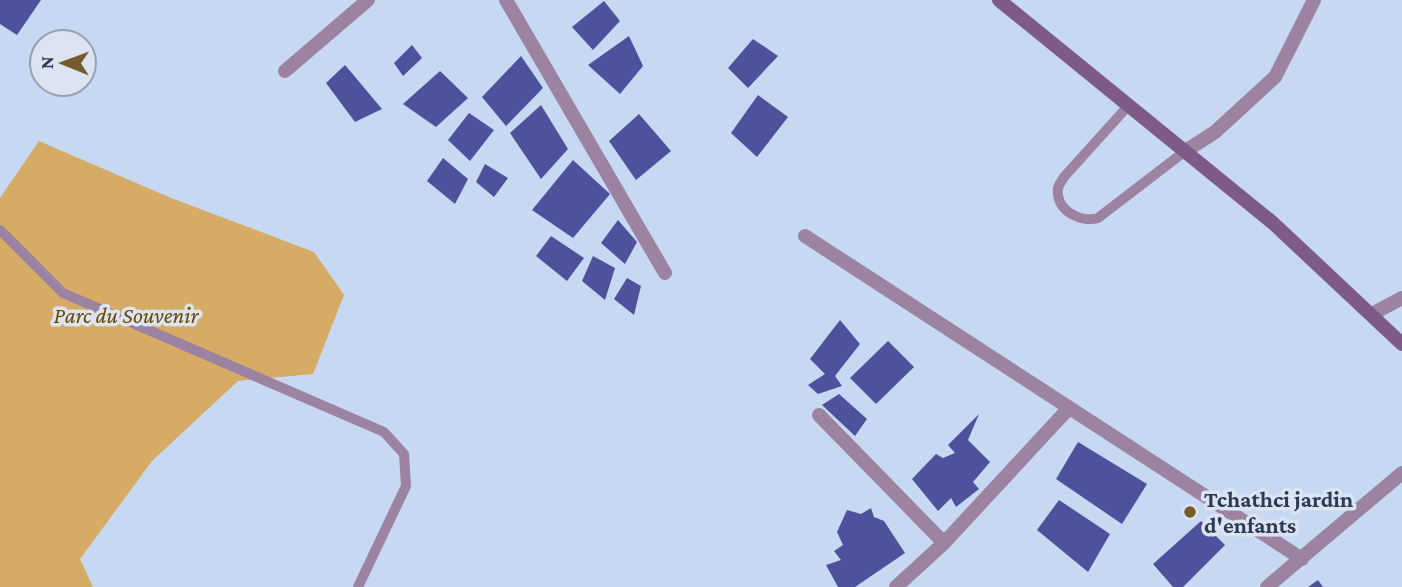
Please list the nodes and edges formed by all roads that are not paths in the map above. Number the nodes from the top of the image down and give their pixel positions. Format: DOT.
graph roads {
  1 [pos="368,0"];
  2 [pos="506,0"];
  3 [pos="999,0"];
  4 [pos="1314,0"];
  5 [pos="285,71"];
  6 [pos="1128,106"];
  7 [pos="1184,152"];
  8 [pos="0,230"];
  9 [pos="805,236"];
  10 [pos="665,273"];
  11 [pos="1402,298"];
  12 [pos="1372,314"];
  13 [pos="1402,344"];
  14 [pos="1069,408"];
  15 [pos="819,415"];
  16 [pos="1402,473"];
  17 [pos="944,543"];
  18 [pos="1302,559"];
  19 [pos="358,587"];
  20 [pos="896,587"];
  21 [pos="1267,587"];
  1 -- 5 [label="street"];
  2 -- 10 [label="street"];
  3 -- 6 [label="main road"];
  4 -- 7 [label="street"];
  6 -- 7 [label="main road"];
  6 -- 7 [label="lane"];
  7 -- 12 [label="main road"];
  8 -- 19 [label="lane"];
  9 -- 14 [label="street"];
  11 -- 12 [label="street"];
  12 -- 13 [label="main road"];
  14 -- 17 [label="street"];
  14 -- 18 [label="street"];
  15 -- 17 [label="street"];
  16 -- 18 [label="street"];
  17 -- 20 [label="street"];
  18 -- 21 [label="street"];
}
